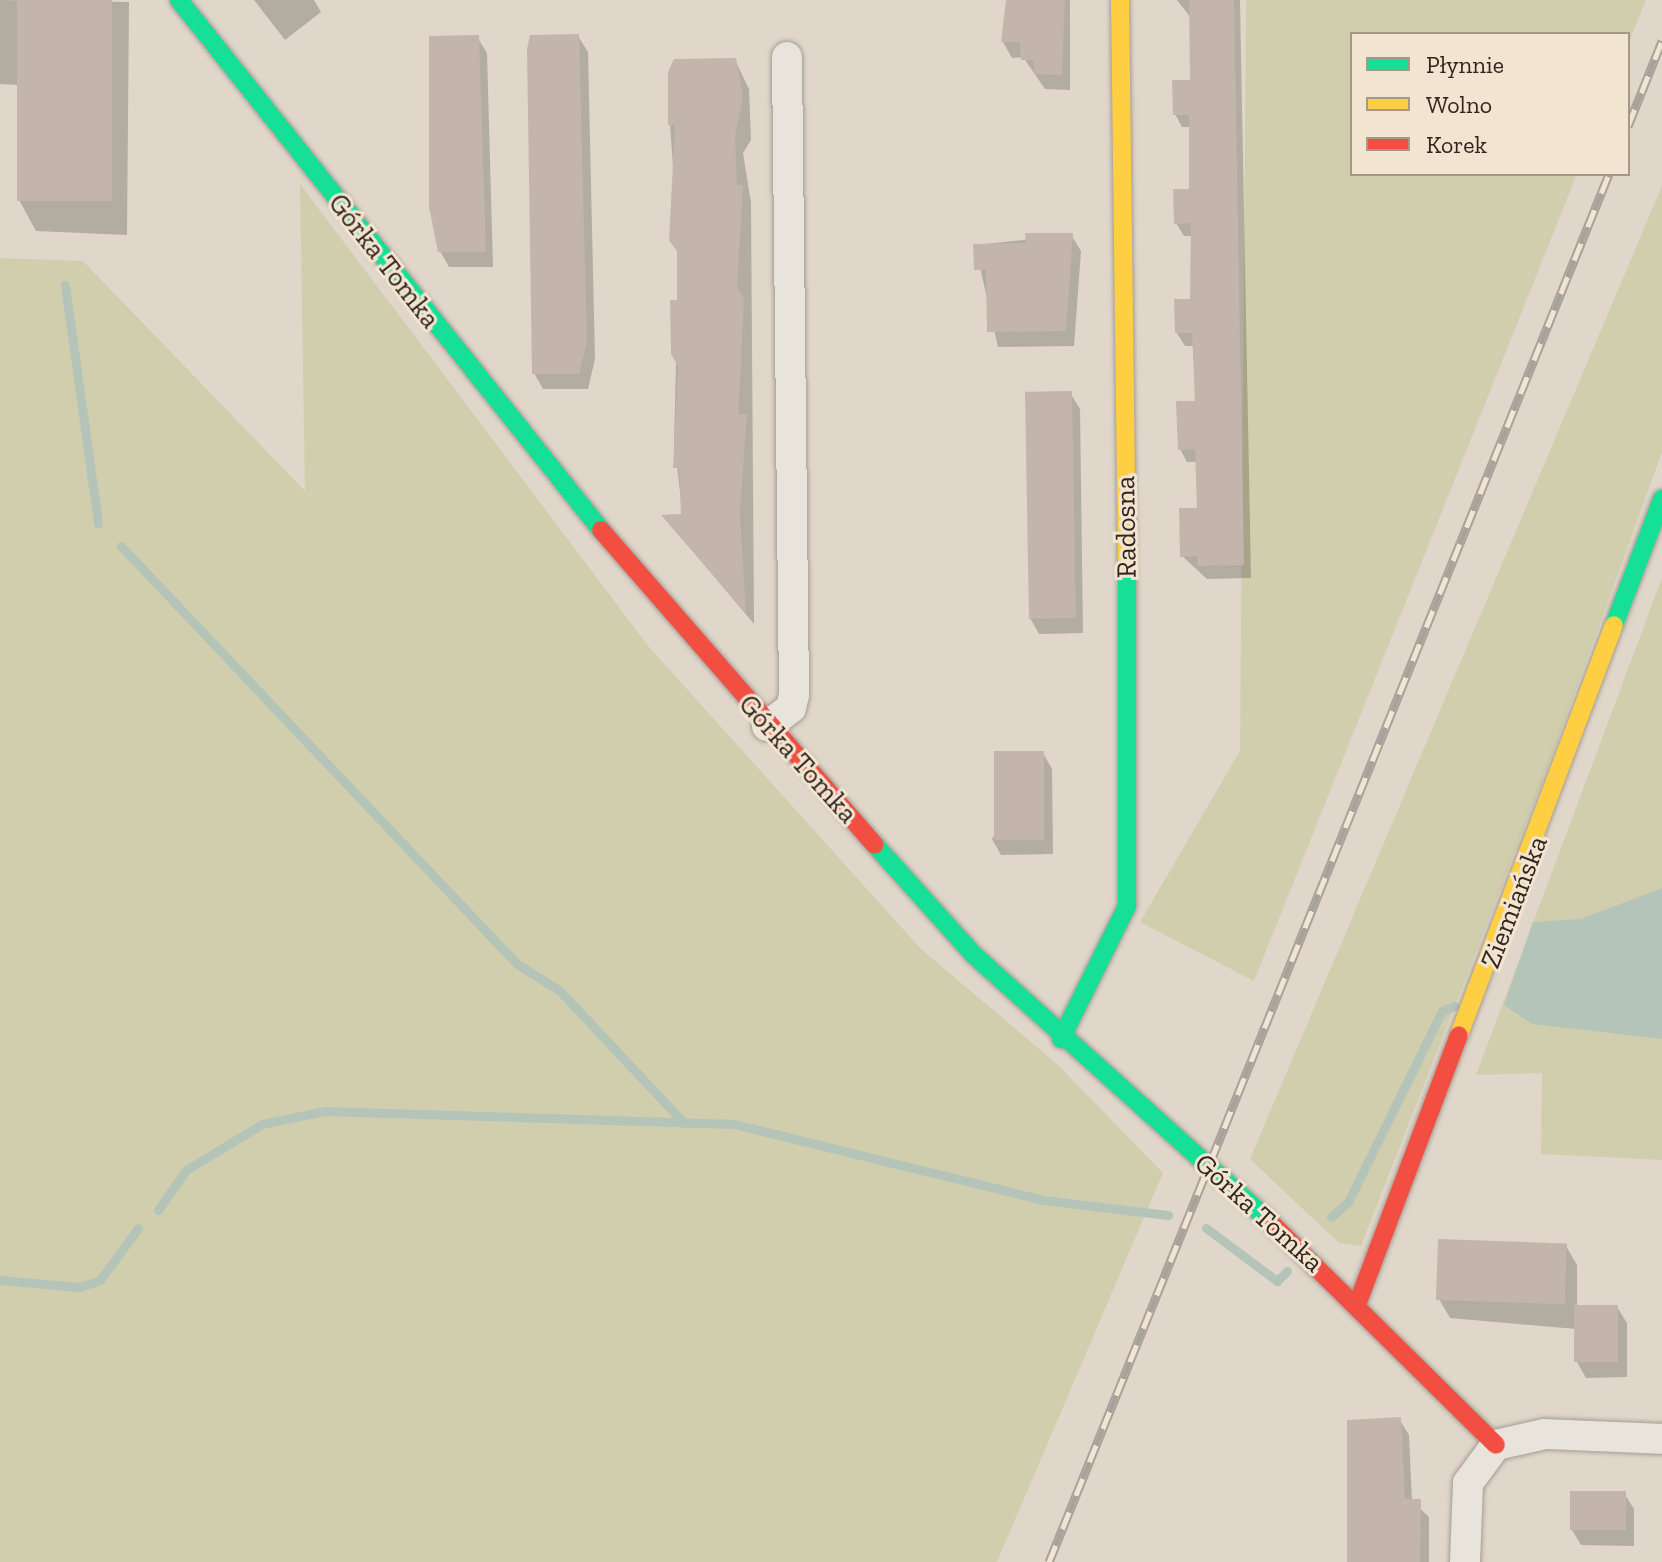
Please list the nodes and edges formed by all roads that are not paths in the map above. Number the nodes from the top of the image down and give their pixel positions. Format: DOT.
graph roads {
  1 [pos="179,0"];
  2 [pos="1120,0"];
  3 [pos="787,57"];
  4 [pos="1662,499"];
  5 [pos="767,726"];
  6 [pos="1061,1039"];
  7 [pos="1358,1302"];
  8 [pos="1662,1439"];
  9 [pos="1496,1445"];
  10 [pos="1465,1562"];
  1 -- 5 [label="street, Górka Tomka"];
  2 -- 6 [label="street, Radosna"];
  3 -- 5 [label="street"];
  4 -- 7 [label="street, Ziemiańska"];
  5 -- 6 [label="street, Górka Tomka"];
  6 -- 7 [label="street, Górka Tomka"];
  7 -- 9 [label="street, Górka Tomka"];
  8 -- 9 [label="street"];
  9 -- 10 [label="street"];
}
